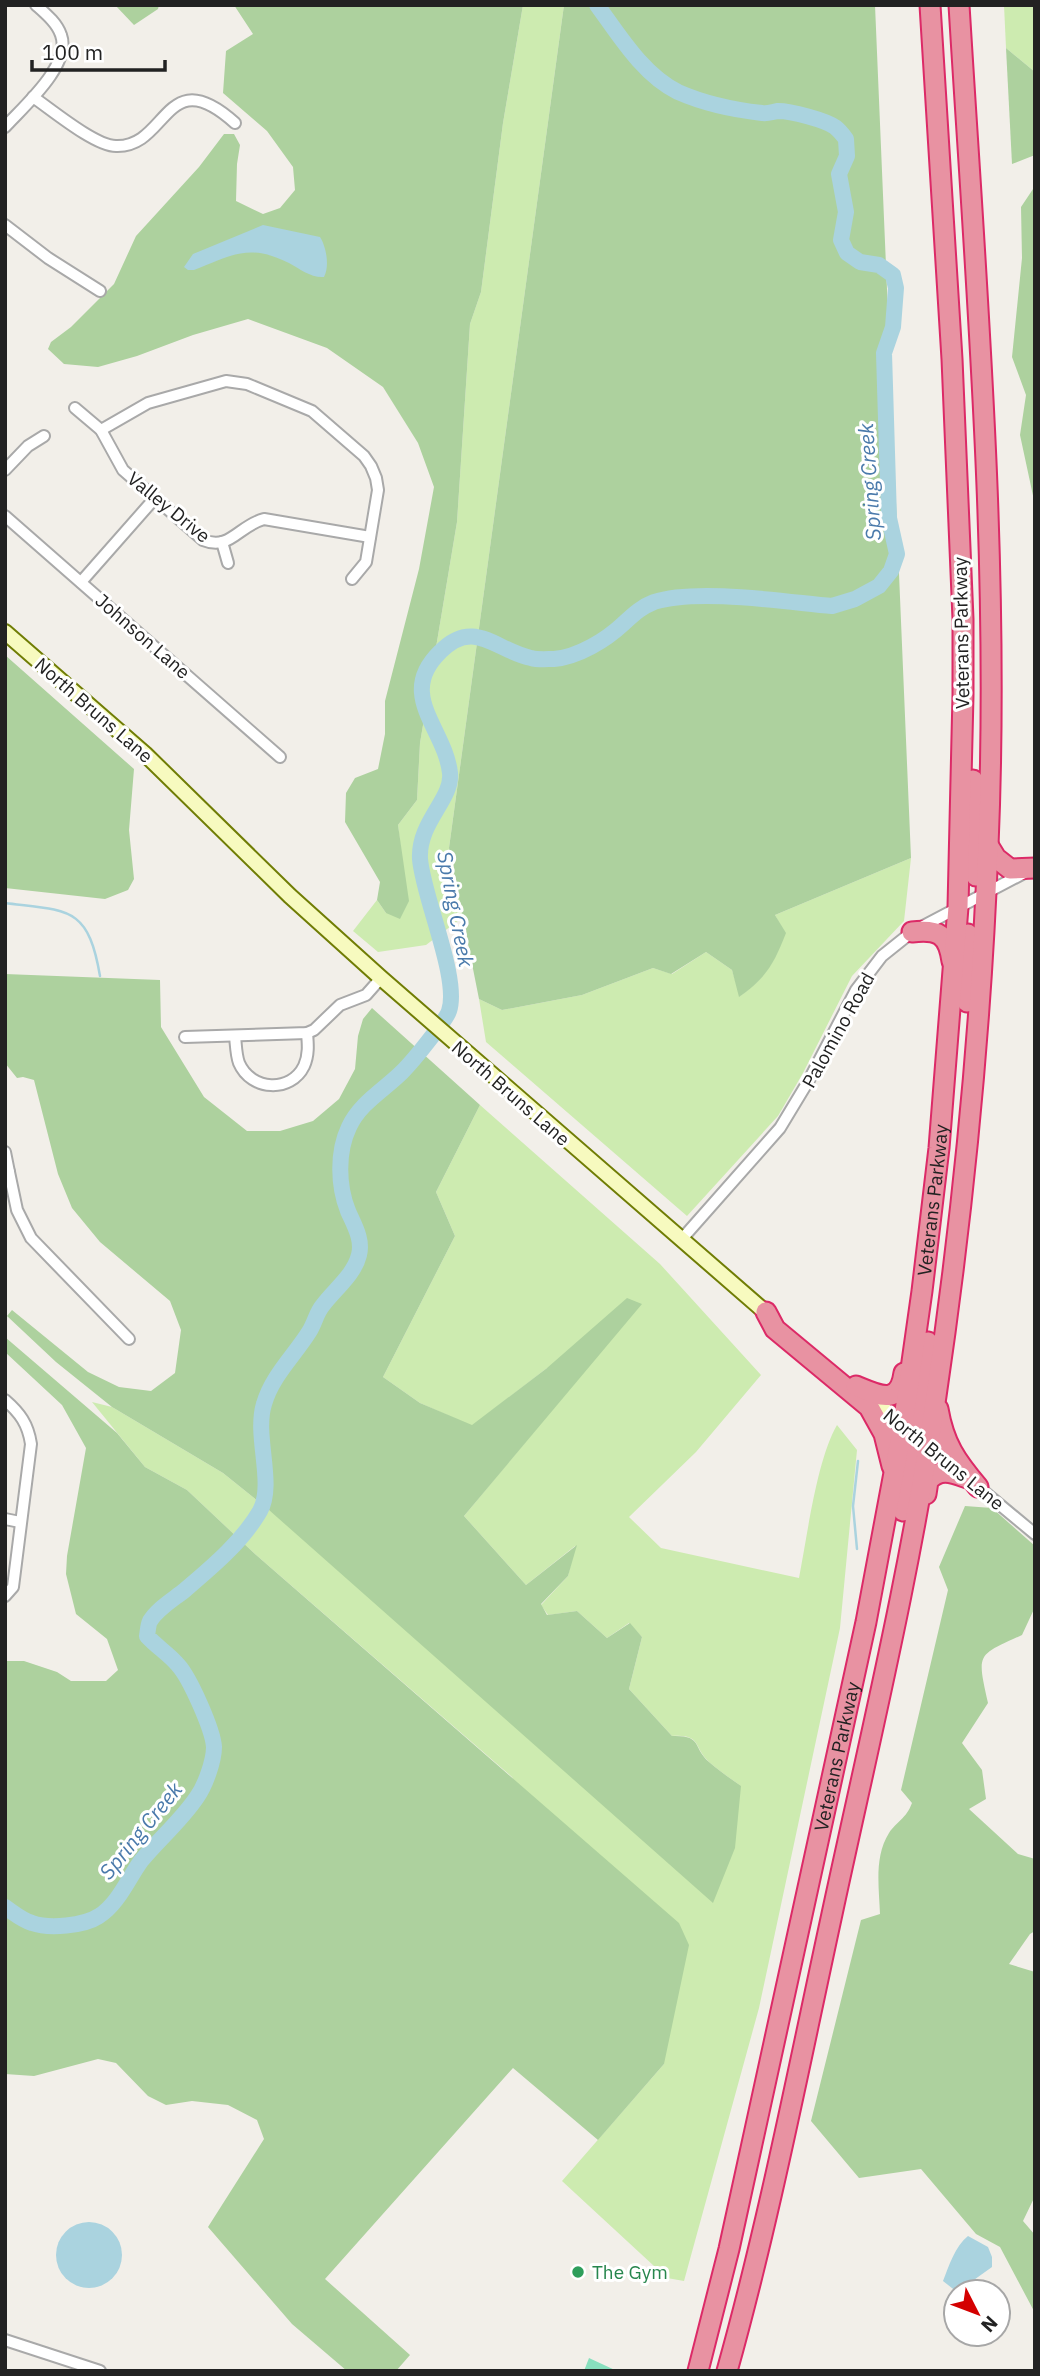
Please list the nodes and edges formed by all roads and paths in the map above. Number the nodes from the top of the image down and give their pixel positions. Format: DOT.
graph roads {
  1 [pos="36,5"];
  2 [pos="930,5"];
  3 [pos="959,5"];
  4 [pos="33,96"];
  5 [pos="235,123"];
  6 [pos="5,127"];
  7 [pos="5,225"];
  8 [pos="100,291"];
  9 [pos="75,408"];
  10 [pos="101,430"];
  11 [pos="44,436"];
  12 [pos="5,451"];
  13 [pos="15,459"];
  14 [pos="5,470"];
  15 [pos="155,498"];
  16 [pos="5,516"];
  17 [pos="370,537"];
  18 [pos="222,542"];
  19 [pos="228,563"];
  20 [pos="352,579"];
  21 [pos="81,582"];
  22 [pos="5,632"];
  23 [pos="963,660"];
  24 [pos="280,757"];
  25 [pos="988,845"];
  26 [pos="1035,868"];
  27 [pos="986,894"];
  28 [pos="958,907"];
  29 [pos="912,932"];
  30 [pos="954,972"];
  31 [pos="381,978"];
  32 [pos="307,1034"];
  33 [pos="235,1036"];
  34 [pos="185,1037"];
  35 [pos="5,1152"];
  36 [pos="966,1157"];
  37 [pos="7,1172"];
  38 [pos="932,1215"];
  39 [pos="929,1238"];
  40 [pos="681,1240"];
  41 [pos="766,1312"];
  42 [pos="129,1339"];
  43 [pos="856,1386"];
  44 [pos="936,1398"];
  45 [pos="5,1400"];
  46 [pos="903,1425"];
  47 [pos="928,1445"];
  48 [pos="893,1480"];
  49 [pos="973,1483"];
  50 [pos="5,1519"];
  51 [pos="20,1522"];
  52 [pos="1035,1534"];
  53 [pos="7,1601"];
  54 [pos="897,1614"];
  55 [pos="883,1679"];
  56 [pos="5,2340"];
  57 [pos="100,2371"];
  58 [pos="698,2371"];
  59 [pos="727,2371"];
  1 -- 4 [label="street"];
  2 -- 23 [label="highway, Veterans Parkway"];
  3 -- 25 [label="highway, Veterans Parkway"];
  4 -- 5 [label="street"];
  4 -- 6 [label="street"];
  7 -- 8 [label="street"];
  9 -- 10 [label="street, Valley Drive"];
  10 -- 15 [label="street, Valley Drive"];
  10 -- 17 [label="street"];
  11 -- 13 [label="street"];
  12 -- 13 [label="street"];
  13 -- 14 [label="street"];
  15 -- 18 [label="street, Valley Drive"];
  15 -- 21 [label="street"];
  16 -- 21 [label="street, Johnson Lane"];
  17 -- 18 [label="street, Valley Drive"];
  17 -- 20 [label="street"];
  18 -- 19 [label="street"];
  21 -- 24 [label="street, Johnson Lane"];
  22 -- 31 [label="main road, North Bruns Lane"];
  23 -- 27 [label="highway"];
  23 -- 28 [label="highway, Veterans Parkway"];
  25 -- 26 [label="highway"];
  25 -- 27 [label="highway, Veterans Parkway"];
  26 -- 27 [label="street, Palomino Road"];
  27 -- 28 [label="street, Palomino Road"];
  27 -- 36 [label="highway, Veterans Parkway"];
  28 -- 29 [label="street, Palomino Road"];
  28 -- 30 [label="highway, Veterans Parkway"];
  28 -- 36 [label="highway"];
  29 -- 30 [label="highway"];
  29 -- 40 [label="street, Palomino Road"];
  30 -- 38 [label="highway, Veterans Parkway"];
  31 -- 32 [label="street"];
  31 -- 40 [label="main road, North Bruns Lane"];
  32 -- 33 [label="street"];
  32 -- 33 [label="street"];
  33 -- 34 [label="street"];
  35 -- 37 [label="street"];
  36 -- 44 [label="highway, Veterans Parkway"];
  37 -- 42 [label="street"];
  38 -- 39 [label="highway, Veterans Parkway"];
  38 -- 47 [label="highway"];
  39 -- 43 [label="highway"];
  39 -- 46 [label="highway, Veterans Parkway"];
  40 -- 41 [label="main road, North Bruns Lane"];
  41 -- 43 [label="main road, North Bruns Lane"];
  41 -- 48 [label="highway"];
  43 -- 46 [label="main road, North Bruns Lane"];
  44 -- 47 [label="highway, Veterans Parkway"];
  44 -- 49 [label="highway"];
  45 -- 51 [label="street"];
  46 -- 47 [label="main road, North Bruns Lane"];
  46 -- 48 [label="highway, Veterans Parkway"];
  46 -- 55 [label="highway"];
  47 -- 49 [label="street, North Bruns Lane"];
  47 -- 54 [label="highway, Veterans Parkway"];
  48 -- 58 [label="highway, Veterans Parkway"];
  49 -- 52 [label="street, North Bruns Lane"];
  49 -- 54 [label="highway"];
  50 -- 51 [label="street"];
  51 -- 53 [label="street"];
  54 -- 55 [label="highway, Veterans Parkway"];
  55 -- 59 [label="highway, Veterans Parkway"];
  56 -- 57 [label="street"];
}
